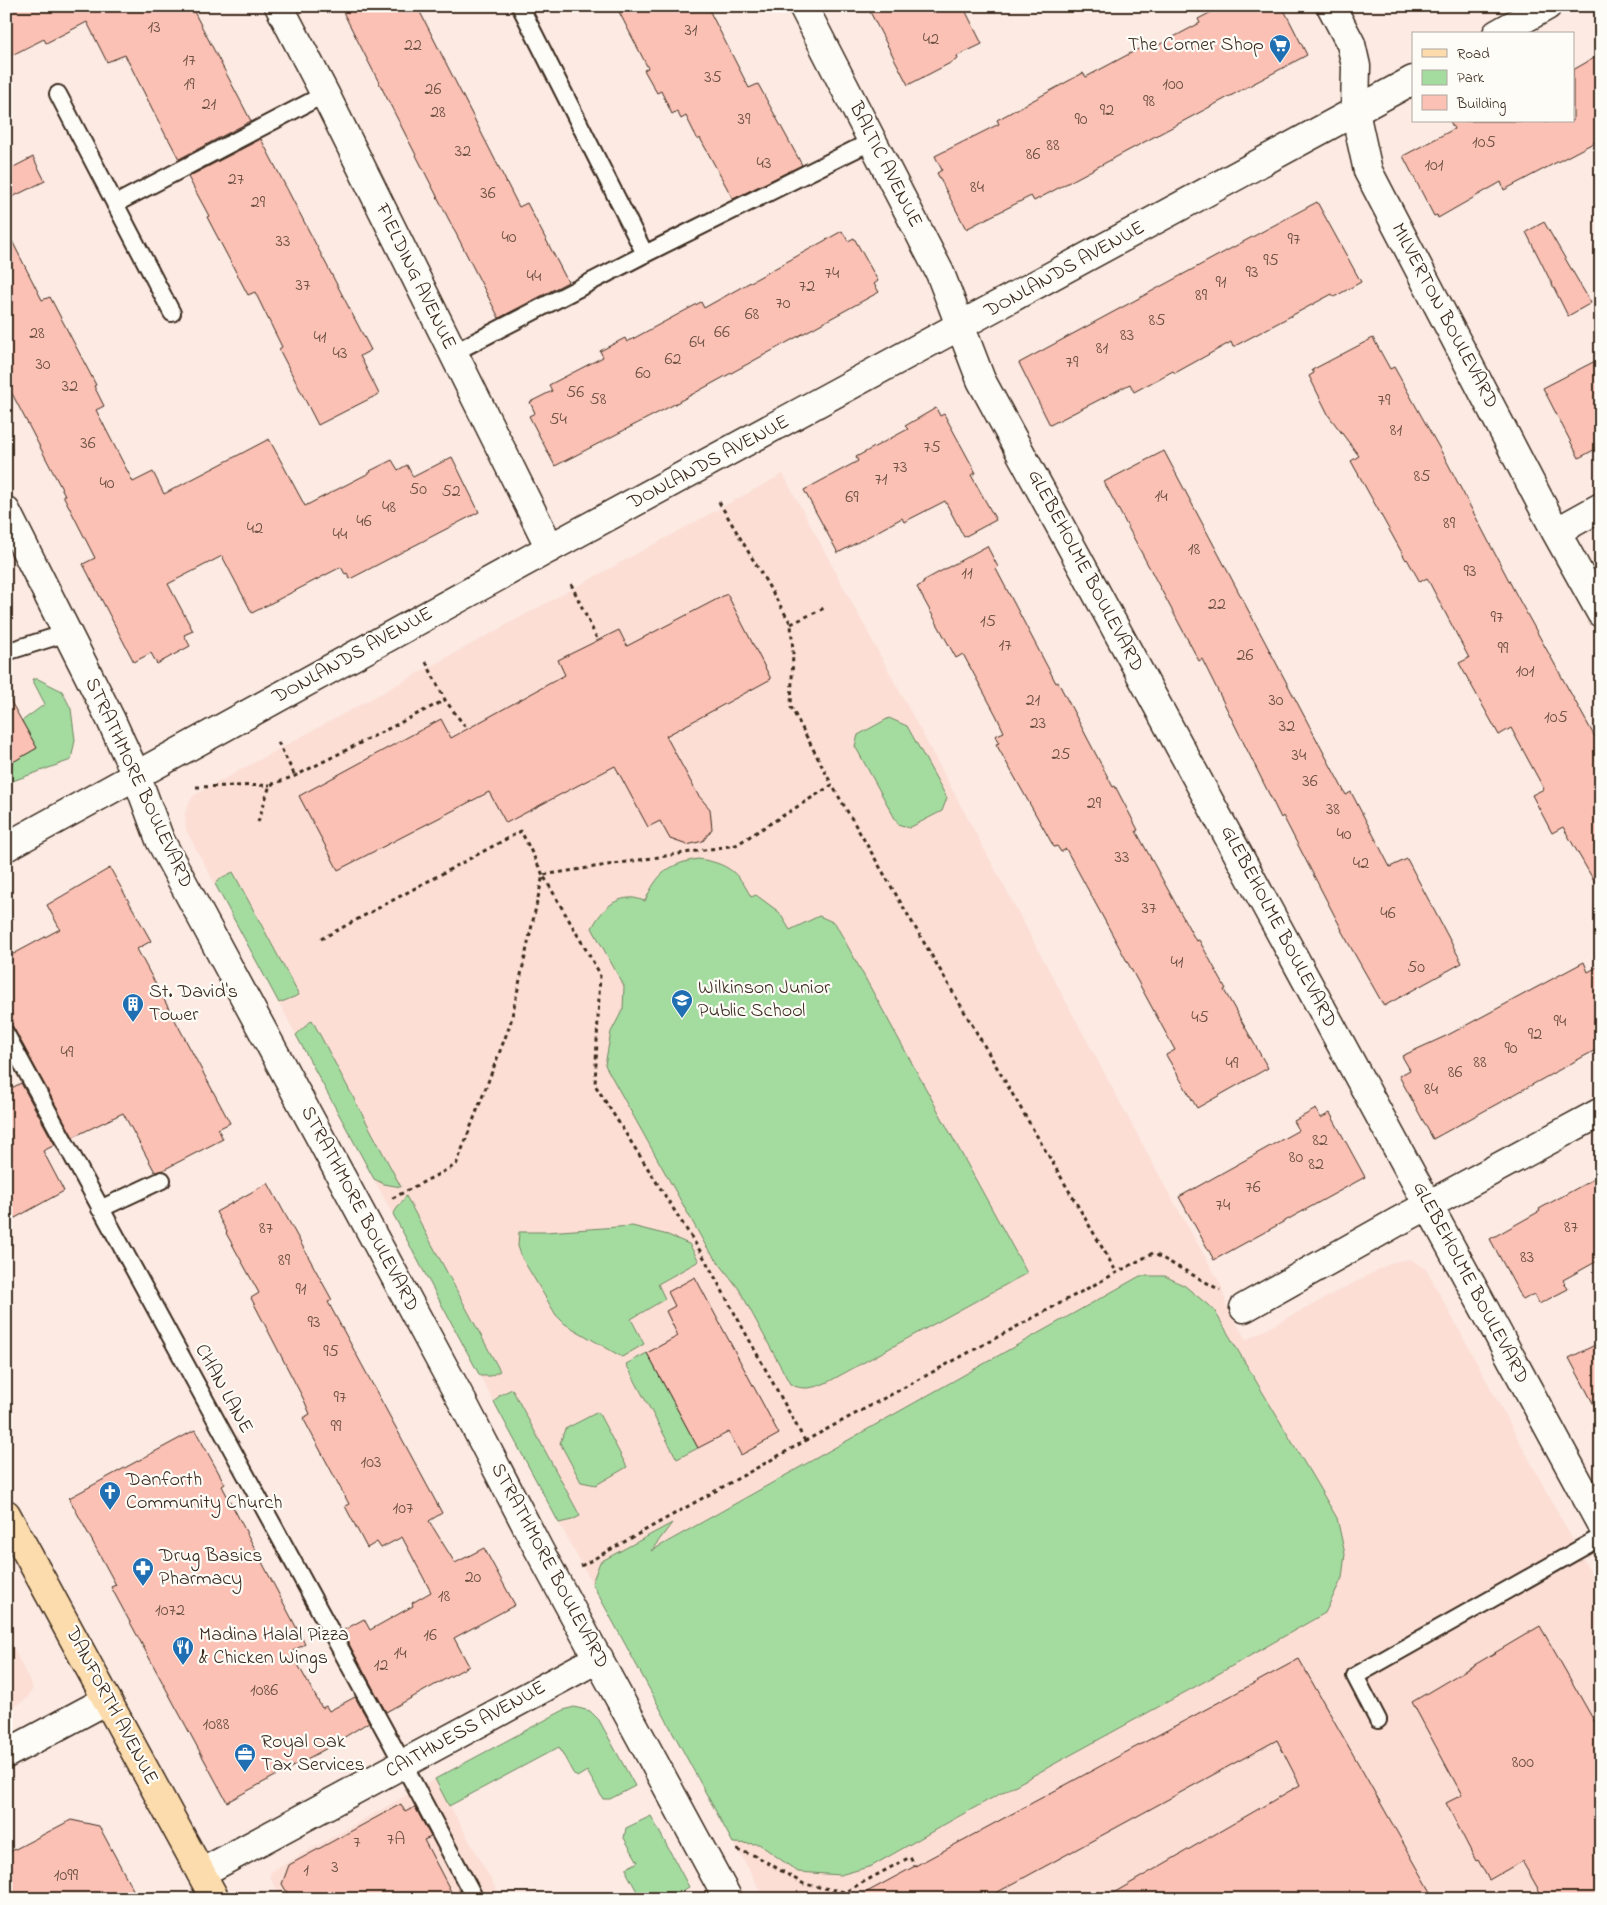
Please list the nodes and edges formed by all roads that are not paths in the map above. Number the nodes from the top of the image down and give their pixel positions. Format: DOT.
graph roads {
  1 [pos="279,6"];
  2 [pos="520,6"];
  3 [pos="802,6"];
  4 [pos="1332,6"];
  5 [pos="1547,6"];
  6 [pos="1501,32"];
  7 [pos="1412,81"];
  8 [pos="58,94"];
  9 [pos="326,94"];
  10 [pos="1355,112"];
  11 [pos="872,141"];
  12 [pos="115,204"];
  13 [pos="645,254"];
  14 [pos="172,313"];
  15 [pos="962,326"];
  16 [pos="453,354"];
  17 [pos="1601,507"];
  18 [pos="6,511"];
  19 [pos="1556,532"];
  20 [pos="550,548"];
  21 [pos="1601,613"];
  22 [pos="67,633"];
  23 [pos="6,652"];
  24 [pos="136,775"];
  25 [pos="6,847"];
  26 [pos="6,1034"];
  27 [pos="1601,1112"];
  28 [pos="162,1180"];
  29 [pos="1428,1205"];
  30 [pos="100,1209"];
  31 [pos="1236,1298"];
  32 [pos="6,1514"];
  33 [pos="1601,1524"];
  34 [pos="1601,1537"];
  35 [pos="599,1658"];
  36 [pos="107,1700"];
  37 [pos="1378,1720"];
  38 [pos="6,1754"];
  39 [pos="403,1764"];
  40 [pos="202,1873"];
  41 [pos="215,1899"];
  42 [pos="474,1899"];
  43 [pos="728,1899"];
  1 -- 9 [label="street, FIELDING AVENUE"];
  2 -- 13 [label="lane"];
  3 -- 11 [label="street, BALTIC AVENUE"];
  4 -- 10 [label="street, MILVERTON BOULEVARD"];
  5 -- 6 [label="street"];
  7 -- 10 [label="street, DONLANDS AVENUE"];
  8 -- 12 [label="lane"];
  9 -- 12 [label="lane"];
  9 -- 16 [label="street, FIELDING AVENUE"];
  10 -- 15 [label="street, DONLANDS AVENUE"];
  10 -- 19 [label="street, MILVERTON BOULEVARD"];
  11 -- 13 [label="lane"];
  11 -- 15 [label="street, BALTIC AVENUE"];
  12 -- 14 [label="lane"];
  13 -- 16 [label="lane"];
  15 -- 20 [label="street, DONLANDS AVENUE"];
  15 -- 29 [label="street, GLEBEHOLME BOULEVARD"];
  16 -- 20 [label="street, FIELDING AVENUE"];
  17 -- 19 [label="street"];
  18 -- 22 [label="street, STRATHMORE BOULEVARD"];
  19 -- 21 [label="street, MILVERTON BOULEVARD"];
  20 -- 24 [label="street, DONLANDS AVENUE"];
  22 -- 23 [label="lane"];
  22 -- 24 [label="street, STRATHMORE BOULEVARD"];
  24 -- 25 [label="street, DONLANDS AVENUE"];
  24 -- 35 [label="street, STRATHMORE BOULEVARD"];
  26 -- 30 [label="lane, CHAN LANE"];
  27 -- 29 [label="street"];
  28 -- 30 [label="lane"];
  29 -- 31 [label="street"];
  29 -- 33 [label="street, GLEBEHOLME BOULEVARD"];
  30 -- 39 [label="lane, CHAN LANE"];
  32 -- 36 [label="main road, DANFORTH AVENUE"];
  34 -- 37 [label="lane"];
  35 -- 39 [label="street, CAITHNESS AVENUE"];
  35 -- 43 [label="street, STRATHMORE BOULEVARD"];
  36 -- 38 [label="street"];
  36 -- 40 [label="main road, DANFORTH AVENUE"];
  39 -- 40 [label="street, CAITHNESS AVENUE"];
  39 -- 42 [label="lane, CHAN LANE"];
  40 -- 41 [label="main road, DANFORTH AVENUE"];
}
